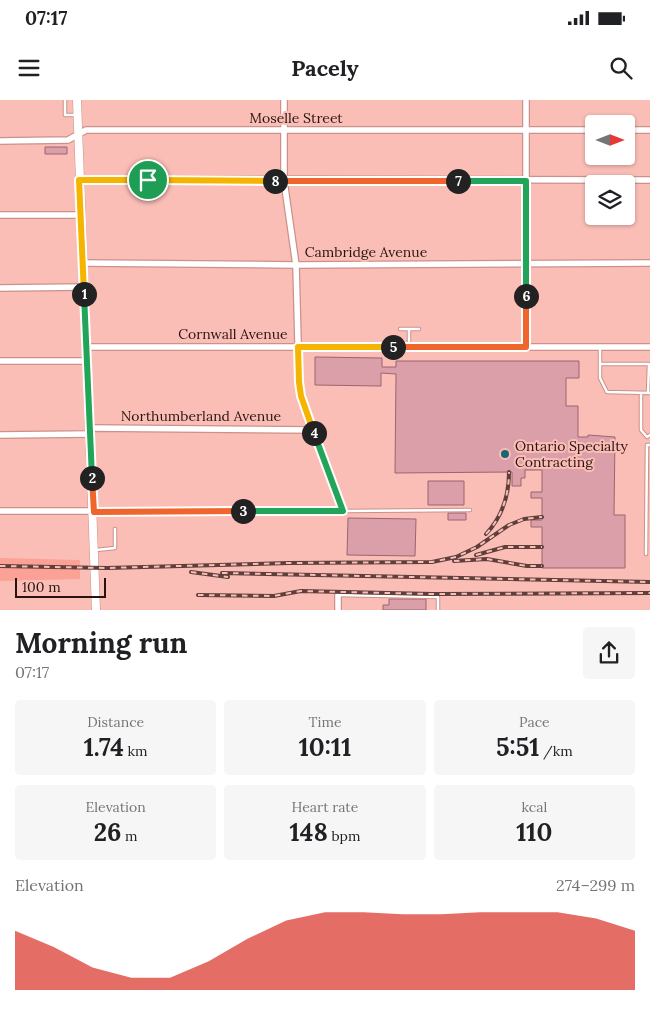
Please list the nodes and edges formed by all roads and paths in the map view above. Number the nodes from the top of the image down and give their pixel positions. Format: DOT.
graph roads {
  1 [pos="65,100"];
  2 [pos="77,100"];
  3 [pos="284,100"];
  4 [pos="526,100"];
  5 [pos="77,115"];
  6 [pos="284,130"];
  7 [pos="585,130"];
  8 [pos="635,130"];
  9 [pos="650,130"];
  10 [pos="526,131"];
  11 [pos="77,135"];
  12 [pos="0,141"];
  13 [pos="79,180"];
  14 [pos="650,180"];
  15 [pos="284,181"];
  16 [pos="526,181"];
  17 [pos="81,214"];
  18 [pos="0,215"];
  19 [pos="83,263"];
  20 [pos="650,263"];
  21 [pos="526,264"];
  22 [pos="296,265"];
  23 [pos="84,287"];
  24 [pos="0,288"];
  25 [pos="400,329"];
  26 [pos="409,329"];
  27 [pos="418,329"];
  28 [pos="86,347"];
  29 [pos="298,347"];
  30 [pos="410,347"];
  31 [pos="526,347"];
  32 [pos="600,347"];
  33 [pos="650,347"];
  34 [pos="0,361"];
  35 [pos="87,361"];
  36 [pos="600,364"];
  37 [pos="650,364"];
  38 [pos="641,393"];
  39 [pos="649,393"];
  40 [pos="313,430"];
  41 [pos="90,431"];
  42 [pos="0,435"];
  43 [pos="648,436"];
  44 [pos="648,445"];
  45 [pos="470,510"];
  46 [pos="0,511"];
  47 [pos="343,511"];
  48 [pos="94,512"];
  49 [pos="115,529"];
  50 [pos="95,550"];
  51 [pos="646,554"];
  52 [pos="338,595"];
  53 [pos="96,610"];
  54 [pos="338,610"];
  55 [pos="438,610"];
  1 -- 5 [label="lane"];
  2 -- 5 [label="street"];
  3 -- 6 [label="street"];
  4 -- 10 [label="street"];
  5 -- 11 [label="street"];
  6 -- 10 [label="street, Moselle Street"];
  6 -- 11 [label="street, Moselle Street"];
  6 -- 15 [label="street"];
  7 -- 10 [label="street, Moselle Street"];
  8 -- 9 [label="street"];
  10 -- 16 [label="street"];
  11 -- 12 [label="street, Moselle Street"];
  11 -- 13 [label="street"];
  13 -- 15 [label="street"];
  13 -- 17 [label="street"];
  14 -- 16 [label="street"];
  15 -- 16 [label="street"];
  15 -- 22 [label="street"];
  16 -- 21 [label="street"];
  17 -- 18 [label="street"];
  17 -- 19 [label="street"];
  19 -- 22 [label="street, Cambridge Avenue"];
  19 -- 23 [label="street"];
  20 -- 21 [label="street, Cambridge Avenue"];
  21 -- 22 [label="street, Cambridge Avenue"];
  21 -- 31 [label="street"];
  22 -- 29 [label="street"];
  23 -- 24 [label="street"];
  23 -- 28 [label="street"];
  25 -- 26 [label="lane"];
  26 -- 27 [label="lane"];
  26 -- 30 [label="lane"];
  28 -- 29 [label="street, Cornwall Avenue"];
  28 -- 35 [label="street"];
  29 -- 30 [label="street, Cornwall Avenue"];
  29 -- 40 [label="street"];
  30 -- 31 [label="street, Cornwall Avenue"];
  31 -- 32 [label="street, Cornwall Avenue"];
  32 -- 33 [label="street, Cornwall Avenue"];
  32 -- 36 [label="lane"];
  34 -- 35 [label="street"];
  35 -- 41 [label="street"];
  36 -- 37 [label="lane"];
  36 -- 38 [label="lane"];
  37 -- 39 [label="lane"];
  38 -- 39 [label="lane"];
  38 -- 43 [label="lane"];
  40 -- 41 [label="street, Northumberland Avenue"];
  40 -- 47 [label="street"];
  41 -- 42 [label="street, Northumberland Avenue"];
  41 -- 48 [label="street"];
  43 -- 44 [label="lane"];
  44 -- 51 [label="lane"];
  45 -- 47 [label="lane"];
  46 -- 48 [label="street"];
  47 -- 48 [label="street"];
  48 -- 50 [label="street"];
  49 -- 50 [label="lane"];
  50 -- 53 [label="street"];
  52 -- 54 [label="street"];
  52 -- 55 [label="lane"];
}
